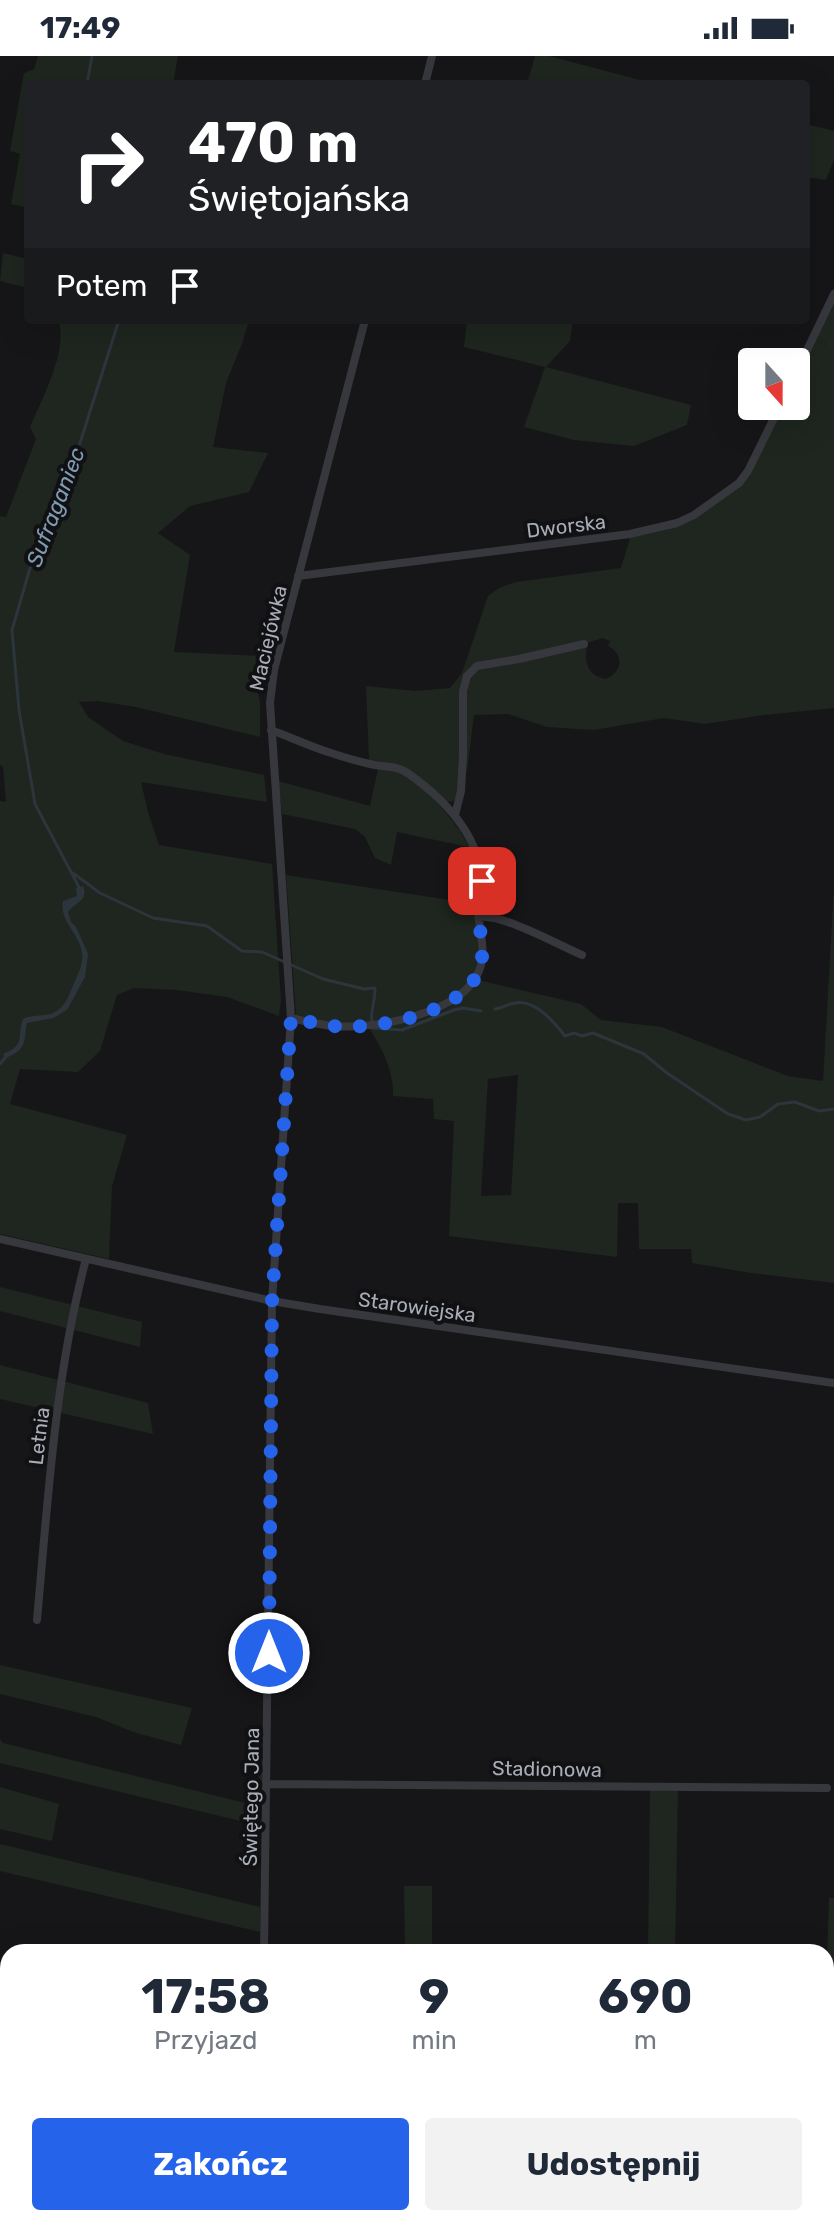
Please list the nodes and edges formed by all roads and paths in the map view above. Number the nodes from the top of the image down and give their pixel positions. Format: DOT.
graph roads {
  1 [pos="432,56"];
  2 [pos="426,80"];
  3 [pos="834,294"];
  4 [pos="364,324"];
  5 [pos="808,348"];
  6 [pos="773,420"];
  7 [pos="298,576"];
  8 [pos="584,644"];
  9 [pos="271,730"];
  10 [pos="455,815"];
  11 [pos="479,917"];
  12 [pos="582,955"];
  13 [pos="291,1018"];
  14 [pos="0,1239"];
  15 [pos="86,1259"];
  16 [pos="272,1301"];
  17 [pos="834,1383"];
  18 [pos="37,1620"];
  19 [pos="267,1784"];
  20 [pos="827,1788"];
  21 [pos="264,1944"];
  1 -- 2 [label="street"];
  3 -- 5 [label="street"];
  4 -- 7 [label="street, Maciejówka"];
  6 -- 7 [label="street, Dworska"];
  7 -- 9 [label="street, Maciejówka"];
  8 -- 10 [label="street"];
  9 -- 10 [label="street"];
  9 -- 13 [label="street, Maciejówka"];
  10 -- 11 [label="street"];
  11 -- 12 [label="street"];
  11 -- 13 [label="street"];
  13 -- 16 [label="street, Świętego Jana"];
  14 -- 15 [label="street, Starowiejska"];
  15 -- 16 [label="street, Starowiejska"];
  15 -- 18 [label="street, Letnia"];
  16 -- 17 [label="street, Starowiejska"];
  16 -- 19 [label="street, Świętego Jana"];
  19 -- 20 [label="street, Stadionowa"];
  19 -- 21 [label="street, Świętego Jana"];
}
